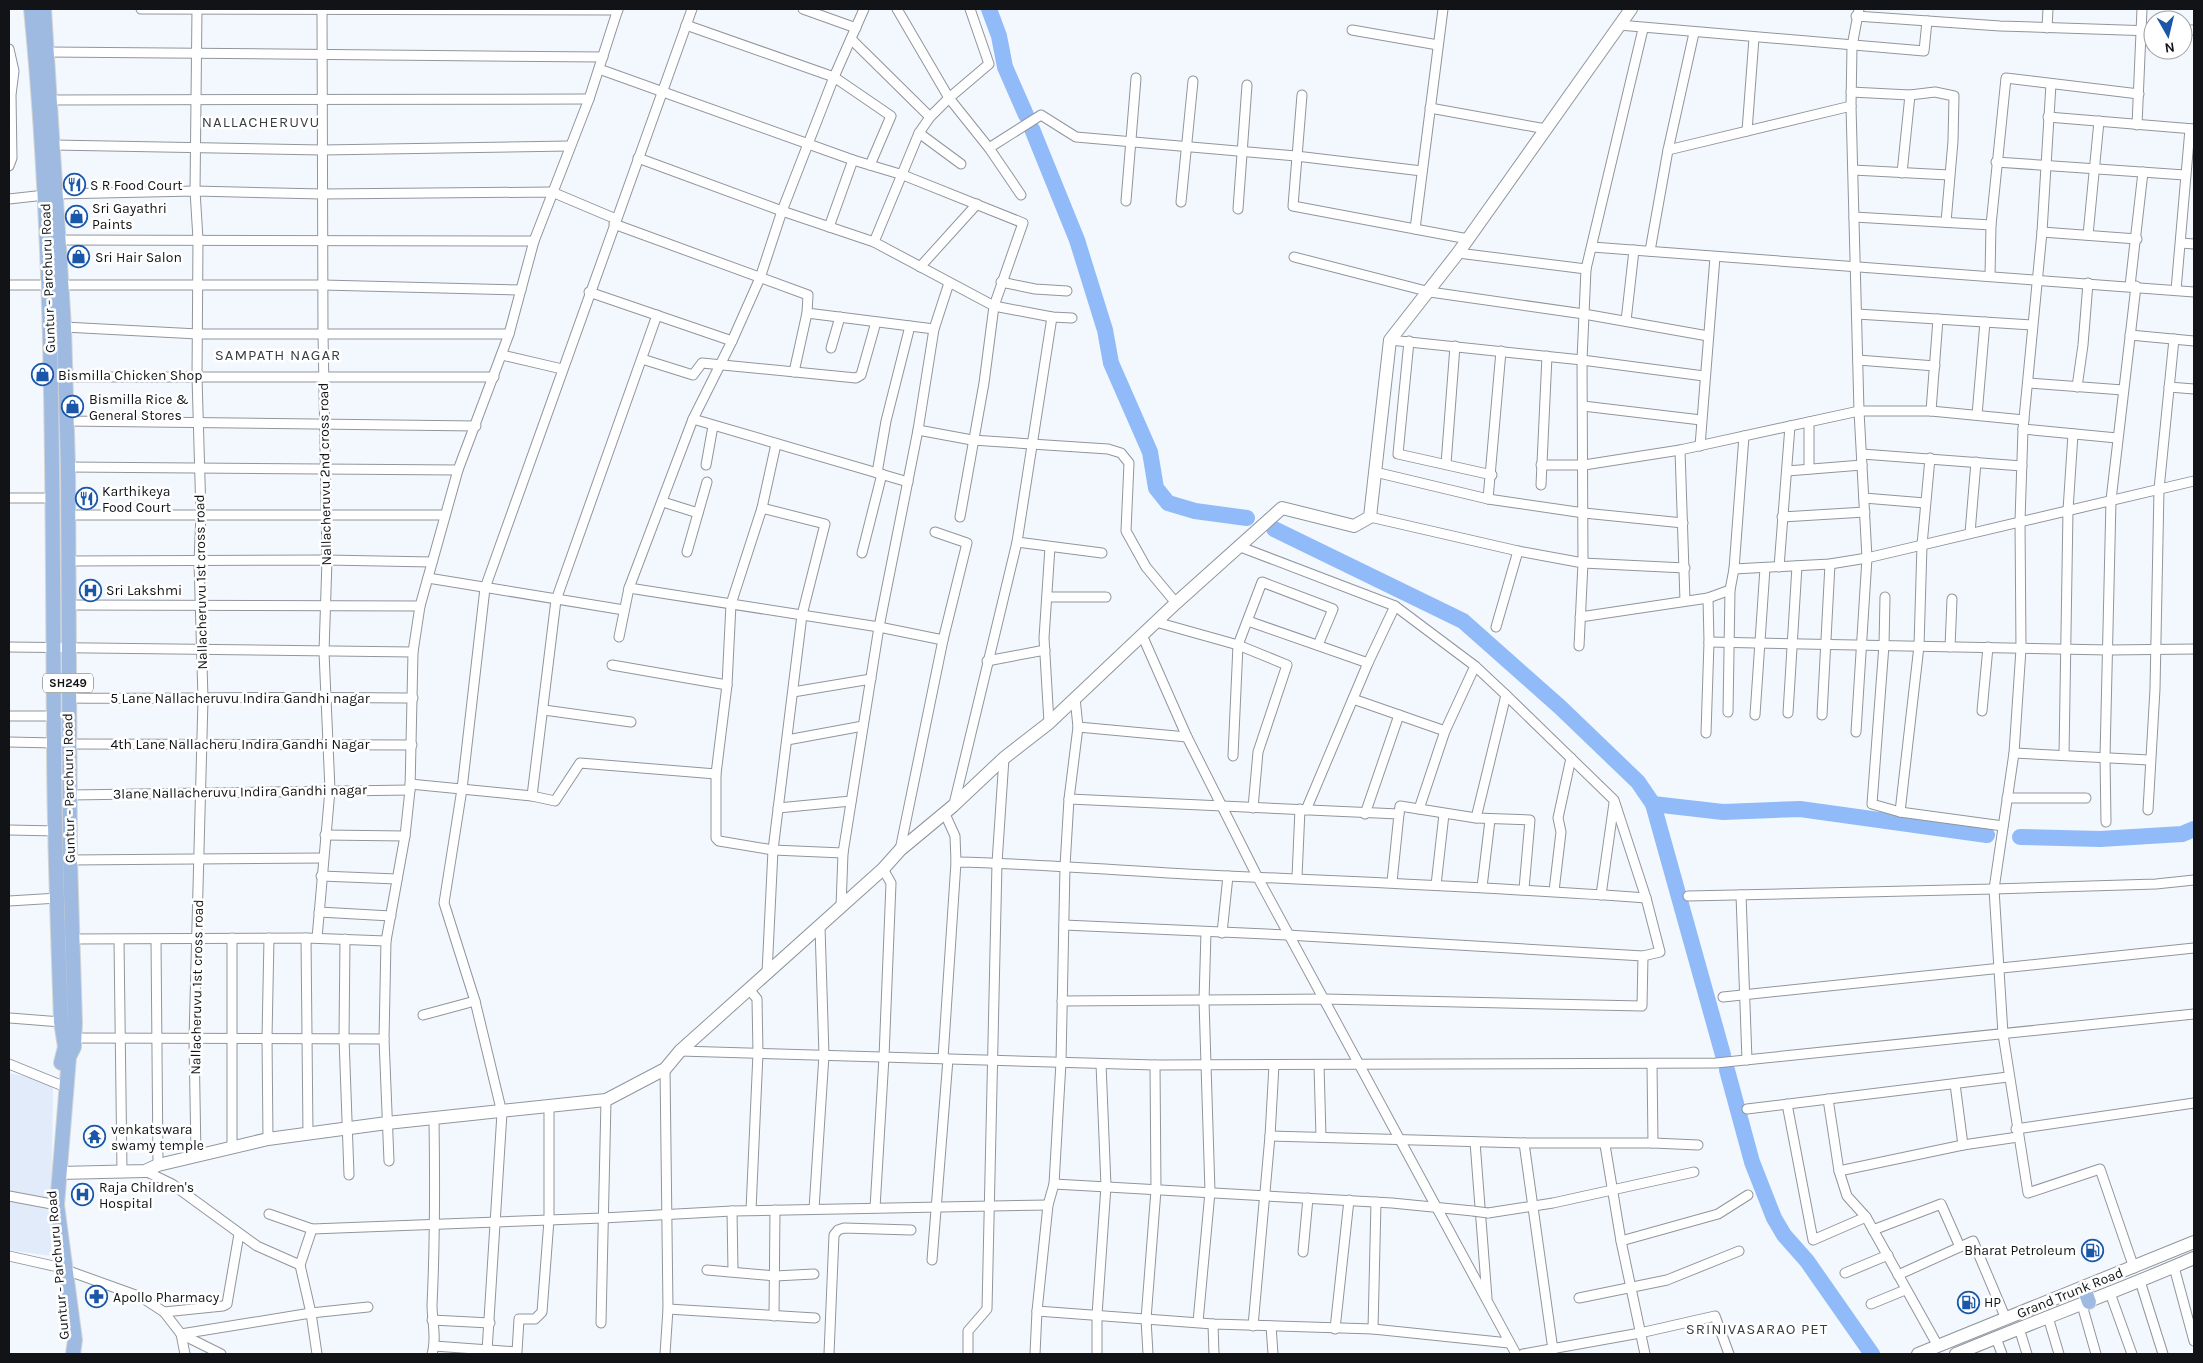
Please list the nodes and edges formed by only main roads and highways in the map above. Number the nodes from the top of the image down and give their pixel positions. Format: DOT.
graph roads {
  1 [pos="31,9"];
  2 [pos="44,9"];
  3 [pos="1631,9"];
  4 [pos="50,194"];
  5 [pos="55,285"];
  6 [pos="63,1087"];
  7 [pos="59,1173"];
  8 [pos="53,1204"];
  9 [pos="2194,1242"];
  10 [pos="2194,1258"];
  11 [pos="62,1269"];
  12 [pos="2084,1288"];
  13 [pos="2086,1304"];
  14 [pos="1965,1353"];
  15 [pos="64,1354"];
  16 [pos="73,1354"];
  17 [pos="1918,1354"];
  1 -- 4 [label="main road, Guntur - Parchuru Road / SH249"];
  2 -- 4 [label="main road, Guntur - Parchuru Road / SH249"];
  3 -- 7 [label="main road"];
  4 -- 5 [label="main road, Guntur - Parchuru Road / SH249"];
  4 -- 5 [label="main road, Guntur - Parchuru Road / SH249"];
  5 -- 6 [label="main road, Guntur - Parchuru Road / SH249"];
  5 -- 6 [label="main road, Guntur - Parchuru Road / SH249"];
  6 -- 7 [label="main road, Guntur - Parchuru Road / SH249"];
  6 -- 8 [label="main road, Guntur - Parchuru Road / SH249"];
  7 -- 8 [label="main road, Guntur - Parchuru Road / SH249"];
  8 -- 11 [label="main road, Guntur - Parchuru Road / SH249"];
  9 -- 12 [label="main road, Grand Trunk Road"];
  10 -- 13 [label="main road, Grand Trunk Road"];
  11 -- 15 [label="main road, Guntur - Parchuru Road / SH249"];
  11 -- 16 [label="main road, Guntur - Parchuru Road / SH249"];
  12 -- 13 [label="main road"];
  12 -- 17 [label="main road, Grand Trunk Road"];
  13 -- 14 [label="main road, Grand Trunk Road"];
}
